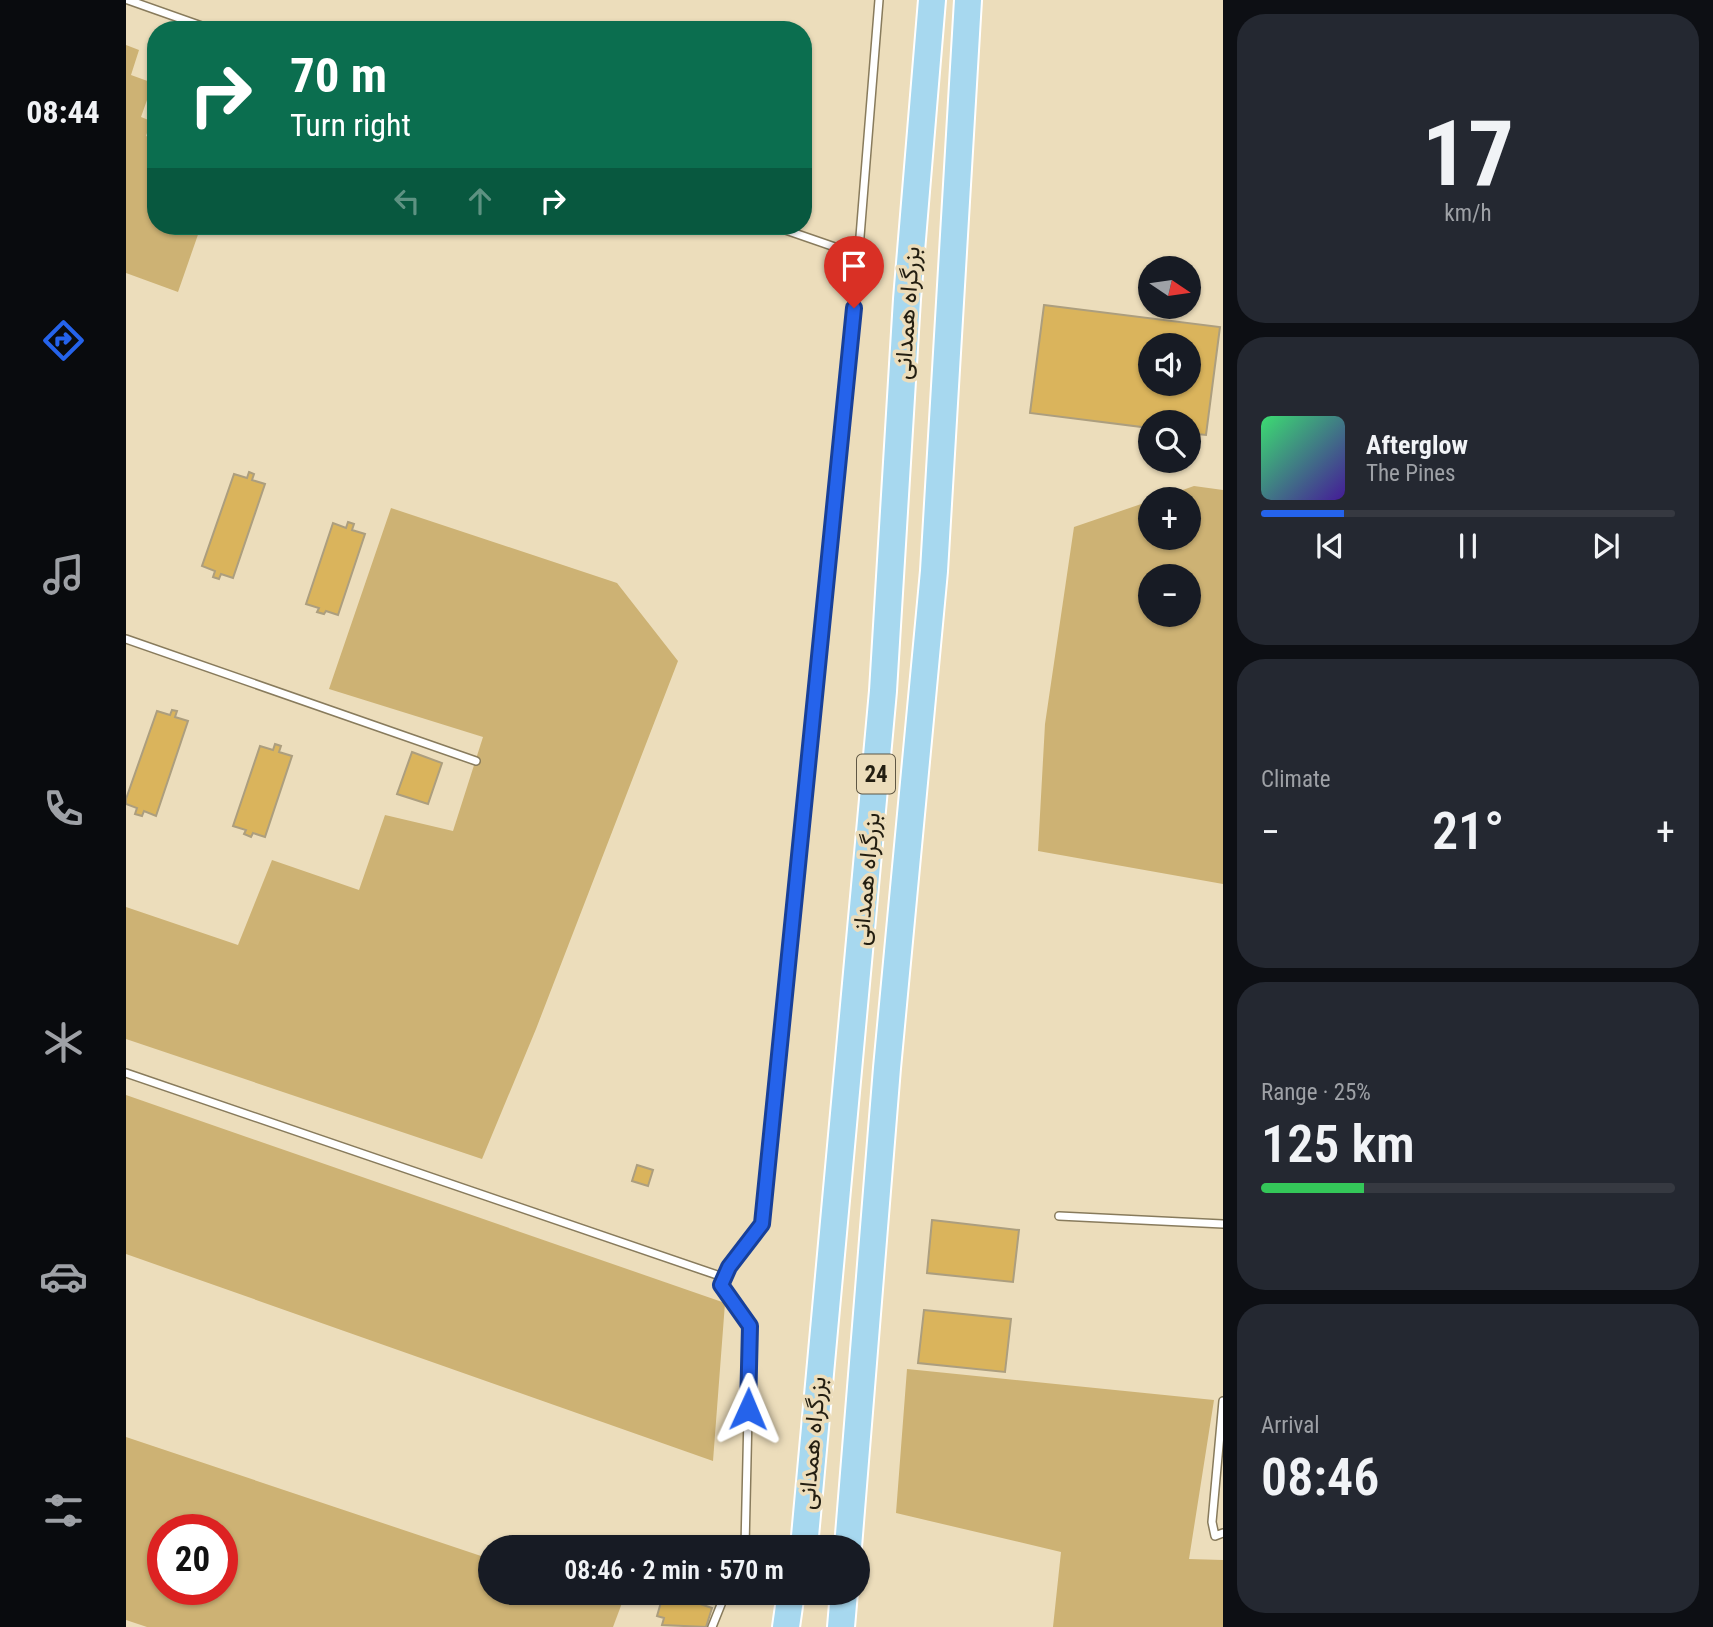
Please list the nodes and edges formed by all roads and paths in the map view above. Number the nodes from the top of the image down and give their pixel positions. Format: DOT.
graph roads {
  1 [pos="128,0"];
  2 [pos="879,0"];
  3 [pos="932,0"];
  4 [pos="968,0"];
  5 [pos="188,21"];
  6 [pos="800,235"];
  7 [pos="858,255"];
  8 [pos="126,639"];
  9 [pos="476,761"];
  10 [pos="126,1073"];
  11 [pos="1059,1216"];
  12 [pos="1223,1224"];
  13 [pos="720,1276"];
  14 [pos="1223,1401"];
  15 [pos="1223,1533"];
  16 [pos="745,1535"];
  17 [pos="802,1535"];
  18 [pos="849,1535"];
  19 [pos="721,1605"];
  20 [pos="789,1605"];
  21 [pos="801,1605"];
  22 [pos="843,1605"];
  23 [pos="712,1627"];
  24 [pos="786,1627"];
  25 [pos="800,1627"];
  26 [pos="841,1627"];
  1 -- 5 [label="lane"];
  2 -- 7 [label="lane"];
  3 -- 17 [label="highway, بزرگراه همدانی / 24"];
  4 -- 18 [label="highway, بزرگراه همدانی / 24"];
  6 -- 7 [label="lane"];
  7 -- 16 [label="lane"];
  8 -- 9 [label="lane"];
  10 -- 13 [label="lane"];
  11 -- 12 [label="lane"];
  14 -- 15 [label="lane"];
  19 -- 23 [label="lane"];
  20 -- 24 [label="highway"];
  21 -- 25 [label="highway"];
  22 -- 26 [label="highway"];
}
